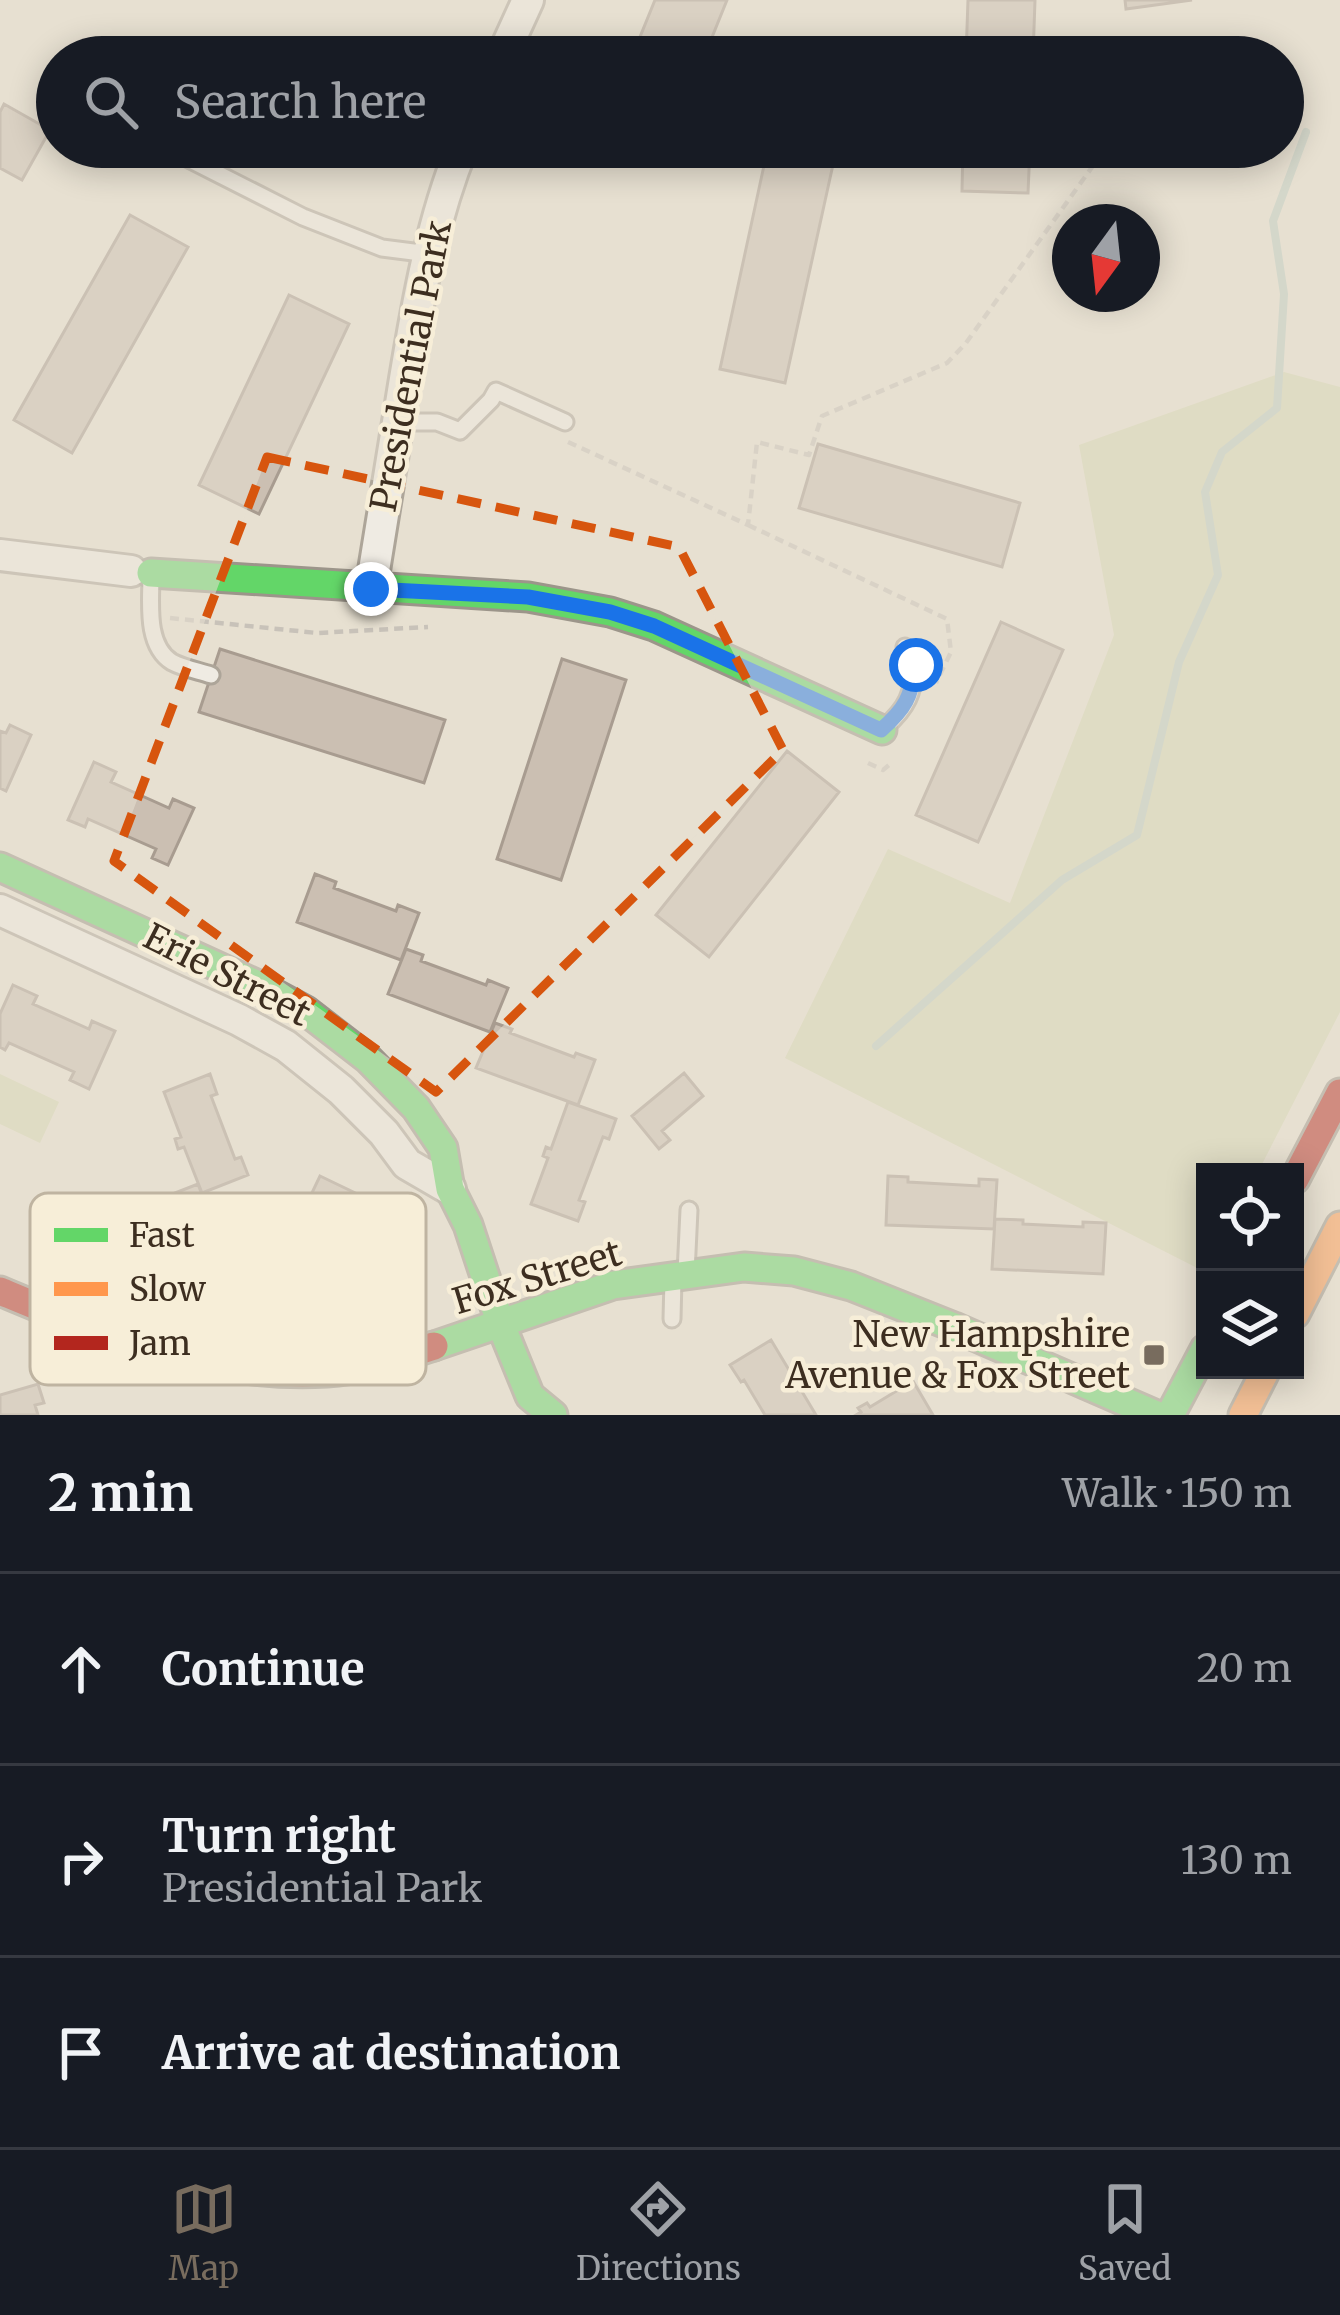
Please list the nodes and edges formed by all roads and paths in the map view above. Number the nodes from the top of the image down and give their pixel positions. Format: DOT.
graph roads {
  1 [pos="528,0"];
  2 [pos="512,36"];
  3 [pos="206,168"];
  4 [pos="453,168"];
  5 [pos="1091,168"];
  6 [pos="429,254"];
  7 [pos="398,422"];
  8 [pos="565,422"];
  9 [pos="552,434"];
  10 [pos="0,555"];
  11 [pos="141,572"];
  12 [pos="371,589"];
  13 [pos="905,647"];
  14 [pos="211,675"];
  15 [pos="881,730"];
  16 [pos="0,867"];
  17 [pos="0,910"];
  18 [pos="1340,1094"];
  19 [pos="425,1121"];
  20 [pos="394,1146"];
  21 [pos="1303,1163"];
  22 [pos="450,1189"];
  23 [pos="688,1210"];
  24 [pos="1340,1226"];
  25 [pos="679,1276"];
  26 [pos="0,1291"];
  27 [pos="1304,1296"];
  28 [pos="30,1304"];
  29 [pos="672,1318"];
  30 [pos="501,1325"];
  31 [pos="426,1349"];
  32 [pos="1196,1366"];
  33 [pos="1261,1379"];
  34 [pos="536,1409"];
  35 [pos="1140,1412"];
  36 [pos="1170,1415"];
  37 [pos="1243,1415"];
  1 -- 2 [label="street"];
  3 -- 6 [label="lane"];
  4 -- 6 [label="street, Presidential Park"];
  5 -- 9 [label="path"];
  6 -- 7 [label="street, Presidential Park"];
  7 -- 8 [label="lane"];
  7 -- 12 [label="street, Presidential Park"];
  10 -- 11 [label="street"];
  11 -- 12 [label="street"];
  11 -- 14 [label="lane"];
  12 -- 15 [label="street"];
  13 -- 15 [label="lane"];
  16 -- 19 [label="street, Erie Street"];
  17 -- 20 [label="street, Erie Street"];
  18 -- 21 [label="street"];
  19 -- 20 [label="street"];
  19 -- 22 [label="street, Erie Street"];
  20 -- 22 [label="street, Erie Street"];
  22 -- 30 [label="street, Erie Street"];
  23 -- 25 [label="lane"];
  24 -- 27 [label="street"];
  25 -- 29 [label="lane"];
  25 -- 30 [label="street, Fox Street"];
  25 -- 35 [label="street, Fox Street"];
  26 -- 28 [label="street, Fox Street"];
  30 -- 31 [label="street, Fox Street"];
  30 -- 34 [label="street, Erie Street"];
  32 -- 36 [label="street"];
  33 -- 37 [label="street"];
}
